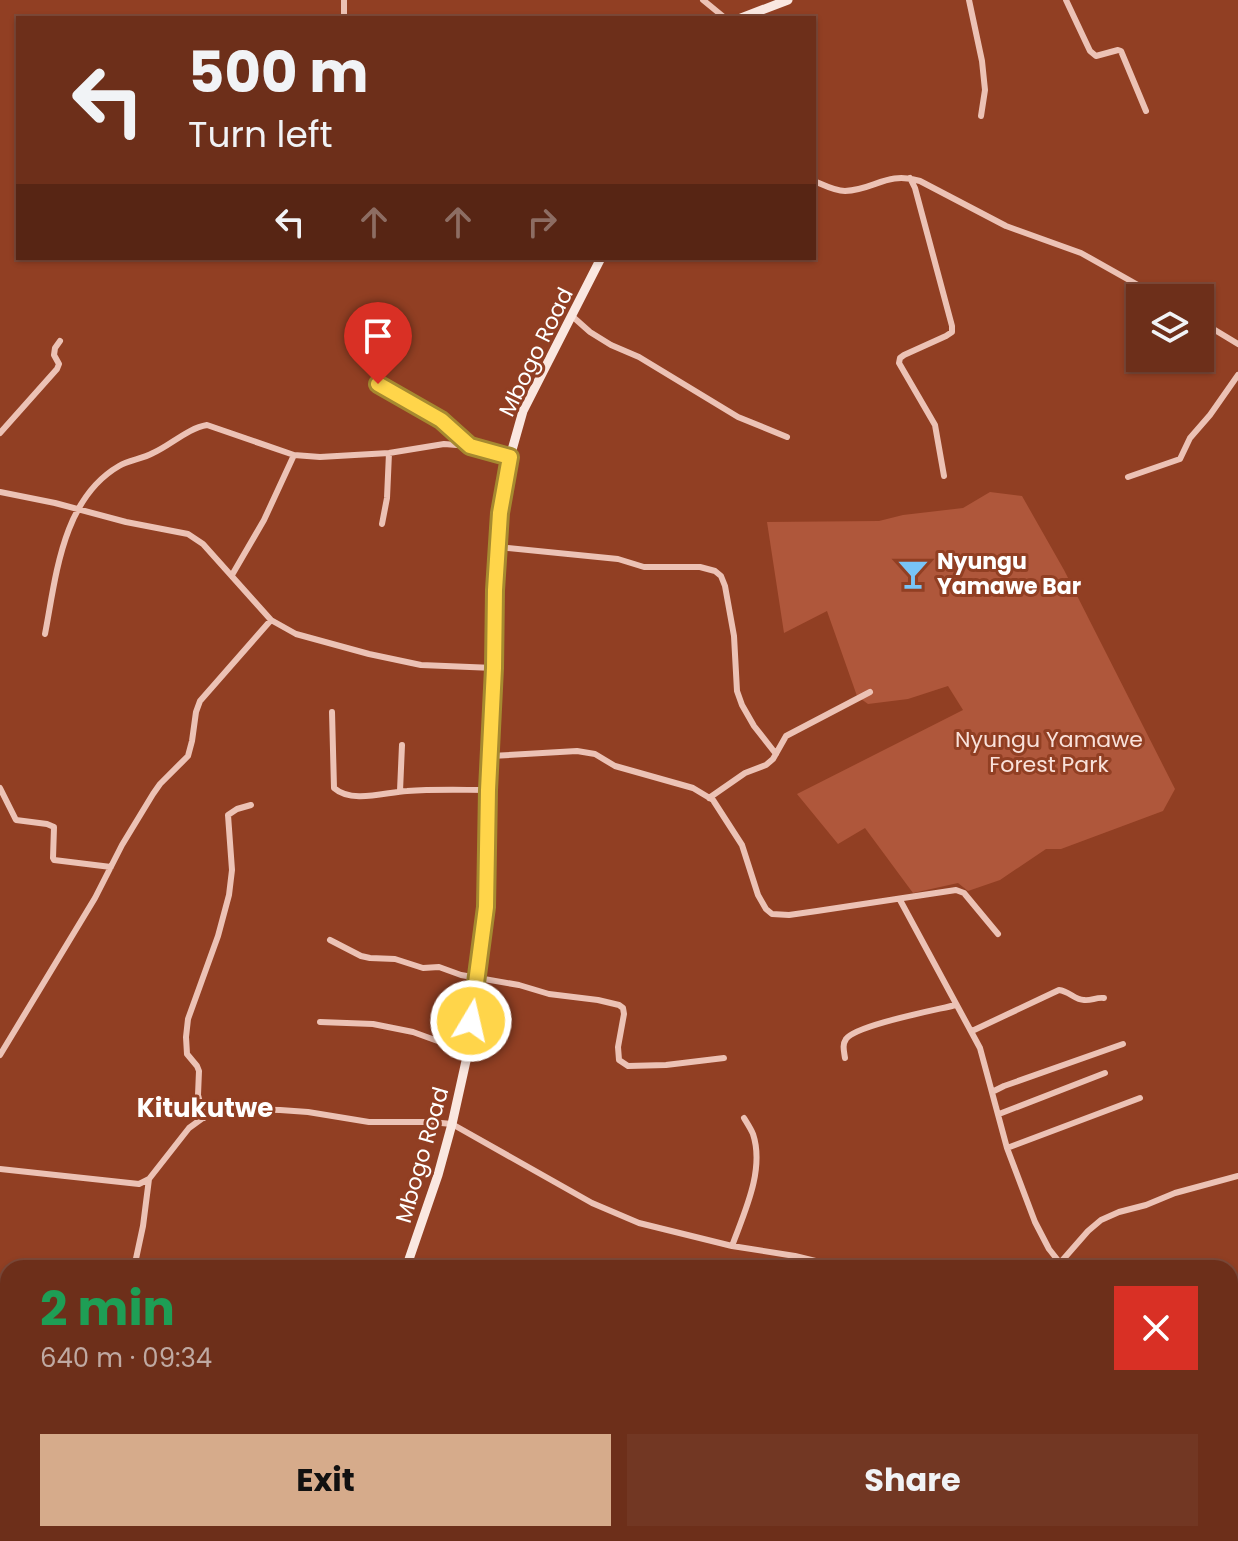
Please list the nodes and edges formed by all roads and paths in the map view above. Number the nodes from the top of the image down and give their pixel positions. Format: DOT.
graph roads {
  1 [pos="703,0"];
  2 [pos="788,0"];
  3 [pos="969,0"];
  4 [pos="1066,0"];
  5 [pos="723,16"];
  6 [pos="746,16"];
  7 [pos="1146,111"];
  8 [pos="981,116"];
  9 [pos="910,178"];
  10 [pos="816,182"];
  11 [pos="600,260"];
  12 [pos="1136,284"];
  13 [pos="394,311"];
  14 [pos="572,316"];
  15 [pos="1214,329"];
  16 [pos="60,341"];
  17 [pos="1238,344"];
  18 [pos="1238,375"];
  19 [pos="0,433"];
  20 [pos="787,437"];
  21 [pos="470,446"];
  22 [pos="389,453"];
  23 [pos="294,455"];
  24 [pos="510,457"];
  25 [pos="944,476"];
  26 [pos="1128,477"];
  27 [pos="0,492"];
  28 [pos="77,510"];
  29 [pos="382,524"];
  30 [pos="498,547"];
  31 [pos="232,575"];
  32 [pos="271,620"];
  33 [pos="45,634"];
  34 [pos="494,668"];
  35 [pos="870,692"];
  36 [pos="332,712"];
  37 [pos="402,745"];
  38 [pos="776,754"];
  39 [pos="491,756"];
  40 [pos="0,788"];
  41 [pos="488,790"];
  42 [pos="400,791"];
  43 [pos="709,798"];
  44 [pos="251,805"];
  45 [pos="111,867"];
  46 [pos="900,900"];
  47 [pos="998,934"];
  48 [pos="330,940"];
  49 [pos="478,978"];
  50 [pos="1104,998"];
  51 [pos="956,1005"];
  52 [pos="320,1022"];
  53 [pos="972,1031"];
  54 [pos="1123,1044"];
  55 [pos="468,1052"];
  56 [pos="0,1055"];
  57 [pos="724,1058"];
  58 [pos="845,1058"];
  59 [pos="1105,1073"];
  60 [pos="992,1092"];
  61 [pos="1140,1098"];
  62 [pos="999,1114"];
  63 [pos="204,1118"];
  64 [pos="744,1118"];
  65 [pos="452,1124"];
  66 [pos="1007,1148"];
  67 [pos="0,1169"];
  68 [pos="1238,1176"];
  69 [pos="149,1179"];
  70 [pos="732,1246"];
  71 [pos="795,1256"];
  72 [pos="136,1260"];
  73 [pos="409,1260"];
  74 [pos="795,1260"];
  75 [pos="811,1260"];
  76 [pos="1055,1260"];
  77 [pos="1064,1260"];
  1 -- 5 [label="street"];
  2 -- 6 [label="main road"];
  3 -- 8 [label="street"];
  4 -- 7 [label="street"];
  9 -- 10 [label="street"];
  9 -- 12 [label="street"];
  9 -- 25 [label="street"];
  11 -- 14 [label="main road, Mbogo Road"];
  13 -- 21 [label="street"];
  14 -- 20 [label="street"];
  14 -- 24 [label="main road, Mbogo Road"];
  15 -- 17 [label="street"];
  16 -- 19 [label="street"];
  18 -- 26 [label="street"];
  21 -- 22 [label="street"];
  21 -- 24 [label="street"];
  22 -- 23 [label="street"];
  22 -- 29 [label="street"];
  23 -- 28 [label="street"];
  23 -- 31 [label="street"];
  24 -- 30 [label="main road, Mbogo Road"];
  27 -- 28 [label="street"];
  28 -- 31 [label="street"];
  28 -- 33 [label="street"];
  30 -- 34 [label="main road, Mbogo Road"];
  30 -- 38 [label="street"];
  31 -- 32 [label="street"];
  32 -- 34 [label="street"];
  32 -- 45 [label="street"];
  34 -- 39 [label="main road, Mbogo Road"];
  35 -- 38 [label="street"];
  36 -- 42 [label="street"];
  37 -- 42 [label="street"];
  38 -- 43 [label="street"];
  39 -- 41 [label="main road, Mbogo Road"];
  39 -- 43 [label="street"];
  40 -- 45 [label="street"];
  41 -- 42 [label="street"];
  41 -- 49 [label="main road, Mbogo Road"];
  43 -- 46 [label="street"];
  44 -- 63 [label="street"];
  45 -- 56 [label="street"];
  46 -- 47 [label="street"];
  46 -- 51 [label="street"];
  48 -- 49 [label="street"];
  49 -- 55 [label="main road, Mbogo Road"];
  49 -- 57 [label="street"];
  50 -- 53 [label="street"];
  51 -- 53 [label="street"];
  51 -- 58 [label="street"];
  52 -- 55 [label="street"];
  53 -- 60 [label="street"];
  54 -- 60 [label="street"];
  55 -- 65 [label="main road, Mbogo Road"];
  59 -- 62 [label="street"];
  60 -- 62 [label="street"];
  61 -- 66 [label="street"];
  62 -- 66 [label="street"];
  63 -- 65 [label="street"];
  63 -- 69 [label="street"];
  64 -- 70 [label="street"];
  65 -- 70 [label="street"];
  65 -- 73 [label="main road, Mbogo Road"];
  66 -- 76 [label="street"];
  67 -- 69 [label="street"];
  68 -- 77 [label="street"];
  69 -- 72 [label="street"];
  70 -- 71 [label="street"];
  71 -- 74 [label="street"];
  71 -- 75 [label="street"];
}
